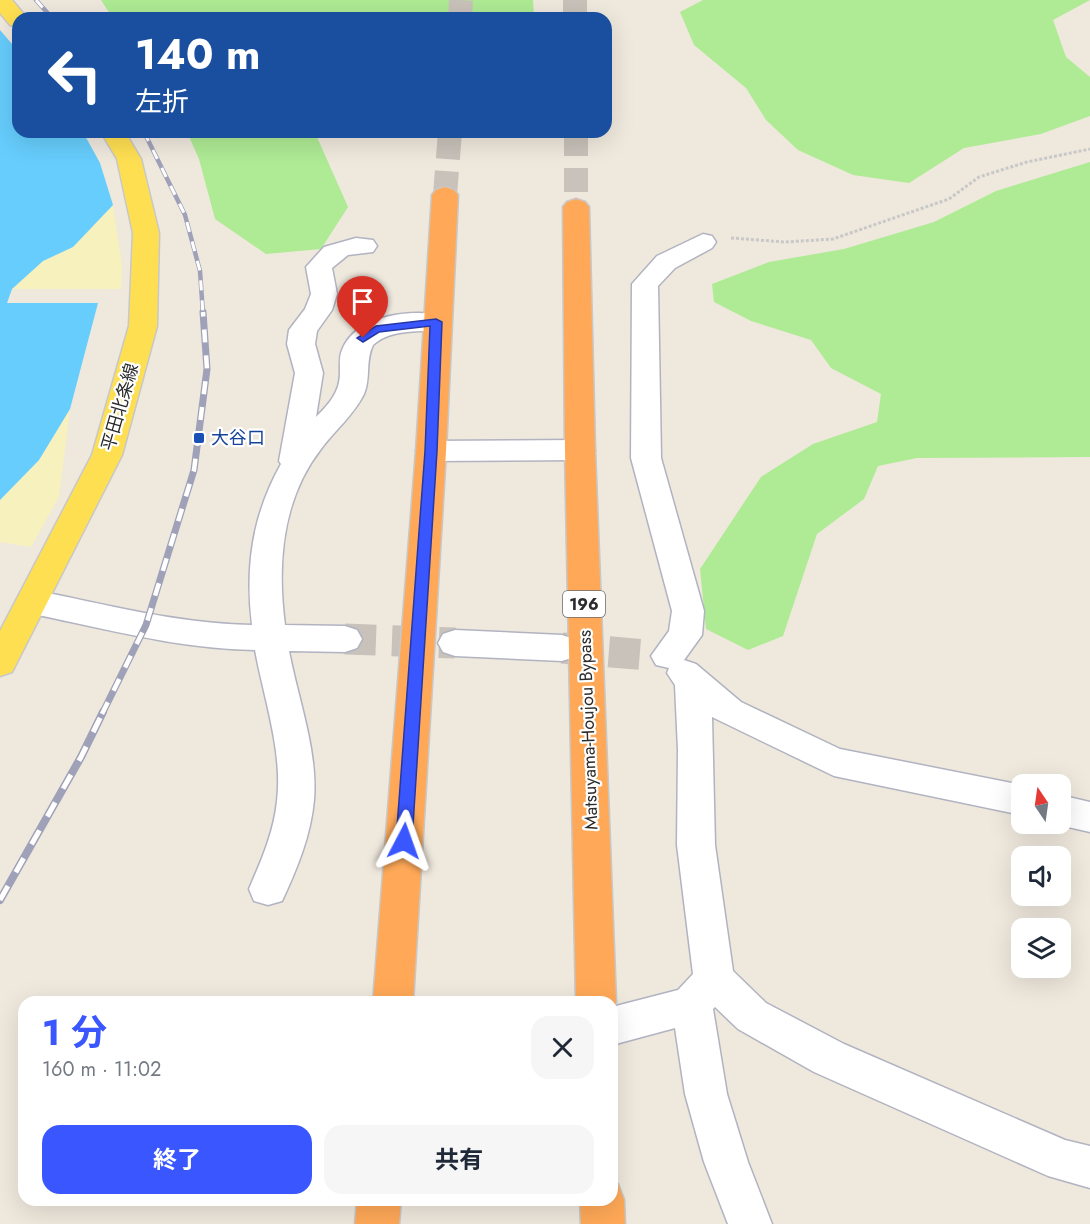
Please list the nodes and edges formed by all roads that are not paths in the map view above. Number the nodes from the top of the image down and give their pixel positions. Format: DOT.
graph roads {
  1 [pos="0,0"];
  2 [pos="12,13"];
  3 [pos="117,138"];
  4 [pos="445,195"];
  5 [pos="576,207"];
  6 [pos="703,242"];
  7 [pos="364,246"];
  8 [pos="436,322"];
  9 [pos="580,450"];
  10 [pos="431,451"];
  11 [pos="292,471"];
  12 [pos="33,602"];
  13 [pos="272,638"];
  14 [pos="345,639"];
  15 [pos="455,643"];
  16 [pos="562,648"];
  17 [pos="0,663"];
  18 [pos="669,665"];
  19 [pos="1011,798"];
  20 [pos="1071,813"];
  21 [pos="1090,817"];
  22 [pos="268,889"];
  23 [pos="703,991"];
  24 [pos="393,996"];
  25 [pos="596,996"];
  26 [pos="618,1025"];
  27 [pos="1090,1167"];
  28 [pos="378,1206"];
  29 [pos="602,1206"];
  30 [pos="377,1224"];
  31 [pos="603,1224"];
  32 [pos="750,1224"];
  1 -- 2 [label="main road"];
  3 -- 12 [label="main road, 平田北条線"];
  4 -- 8 [label="highway"];
  5 -- 9 [label="highway, Matsuyama-Houjou Bypass / 196"];
  6 -- 18 [label="street"];
  7 -- 11 [label="street"];
  8 -- 10 [label="highway"];
  8 -- 11 [label="street"];
  9 -- 10 [label="street"];
  9 -- 25 [label="highway, Matsuyama-Houjou Bypass / 196"];
  10 -- 24 [label="highway"];
  11 -- 13 [label="street"];
  12 -- 13 [label="street"];
  12 -- 17 [label="main road, 平田北条線"];
  13 -- 14 [label="street"];
  13 -- 22 [label="street"];
  15 -- 16 [label="street"];
  18 -- 19 [label="street"];
  18 -- 23 [label="street"];
  20 -- 21 [label="street"];
  23 -- 26 [label="street"];
  23 -- 27 [label="street"];
  23 -- 32 [label="street"];
  28 -- 30 [label="highway"];
  29 -- 31 [label="highway"];
}
